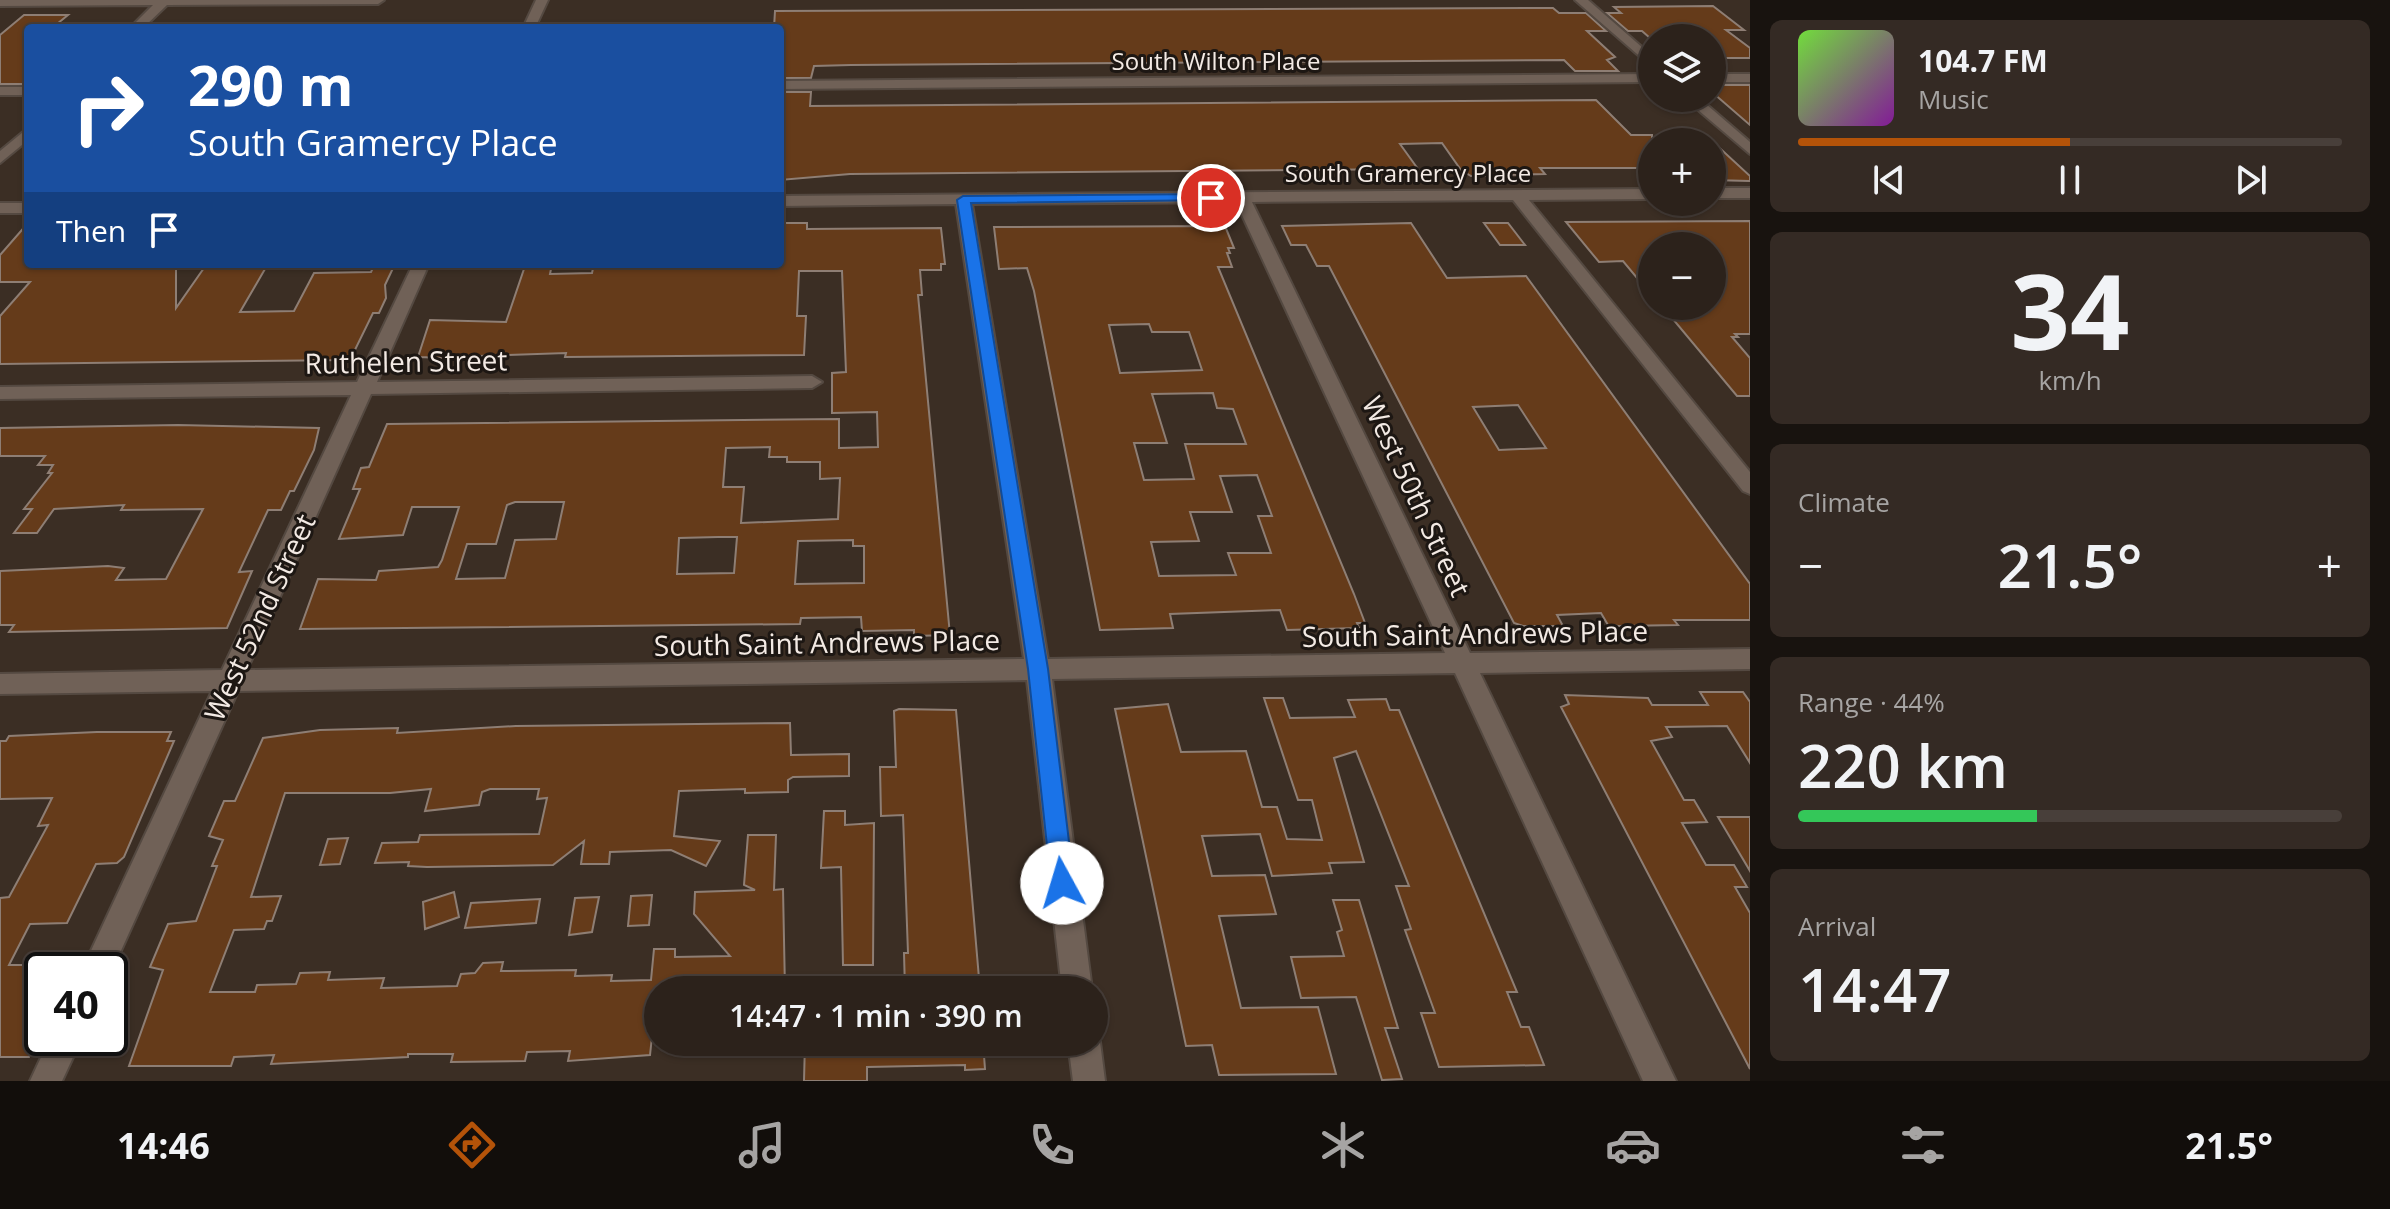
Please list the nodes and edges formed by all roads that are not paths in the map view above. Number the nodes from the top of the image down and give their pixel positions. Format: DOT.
graph roads {
  1 [pos="378,0"];
  2 [pos="542,0"];
  3 [pos="1581,0"];
  4 [pos="164,1"];
  5 [pos="0,2"];
  6 [pos="140,24"];
  7 [pos="531,24"];
  8 [pos="1638,51"];
  9 [pos="1638,78"];
  10 [pos="1726,78"];
  11 [pos="1750,78"];
  12 [pos="784,85"];
  13 [pos="0,91"];
  14 [pos="24,91"];
  15 [pos="1707,112"];
  16 [pos="24,136"];
  17 [pos="1750,150"];
  18 [pos="0,159"];
  19 [pos="1726,193"];
  20 [pos="1750,193"];
  21 [pos="1638,194"];
  22 [pos="1517,195"];
  23 [pos="1242,197"];
  24 [pos="963,200"];
  25 [pos="784,201"];
  26 [pos="0,208"];
  27 [pos="24,208"];
  28 [pos="419,268"];
  29 [pos="812,382"];
  30 [pos="363,390"];
  31 [pos="0,393"];
  32 [pos="1750,486"];
  33 [pos="1750,659"];
  34 [pos="1463,664"];
  35 [pos="1038,669"];
  36 [pos="230,680"];
  37 [pos="0,684"];
  38 [pos="105,952"];
  39 [pos="1075,976"];
  40 [pos="58,1056"];
  41 [pos="1086,1056"];
  42 [pos="46,1081"];
  43 [pos="1089,1081"];
  44 [pos="1660,1081"];
  1 -- 4 [label="street"];
  2 -- 7 [label="street"];
  3 -- 8 [label="street"];
  4 -- 5 [label="street"];
  4 -- 6 [label="street"];
  9 -- 12 [label="street, South Wilton Place"];
  10 -- 11 [label="street"];
  13 -- 14 [label="street"];
  15 -- 17 [label="street"];
  16 -- 18 [label="street"];
  19 -- 20 [label="street"];
  21 -- 22 [label="street, South Gramercy Place"];
  22 -- 23 [label="street, South Gramercy Place"];
  22 -- 32 [label="street"];
  23 -- 24 [label="street, South Gramercy Place"];
  23 -- 34 [label="street, West 50th Street"];
  24 -- 25 [label="street, South Gramercy Place"];
  24 -- 35 [label="street"];
  26 -- 27 [label="street"];
  28 -- 30 [label="street, West 52nd Street"];
  29 -- 30 [label="street, Ruthelen Street"];
  30 -- 31 [label="street, Ruthelen Street"];
  30 -- 36 [label="street, West 52nd Street"];
  33 -- 34 [label="street, South Saint Andrews Place"];
  34 -- 35 [label="street, South Saint Andrews Place"];
  34 -- 44 [label="street, West 50th Street"];
  35 -- 36 [label="street, South Saint Andrews Place"];
  35 -- 39 [label="street"];
  36 -- 37 [label="street, South Saint Andrews Place"];
  36 -- 38 [label="street, West 52nd Street"];
  40 -- 42 [label="street"];
  41 -- 43 [label="street"];
}
